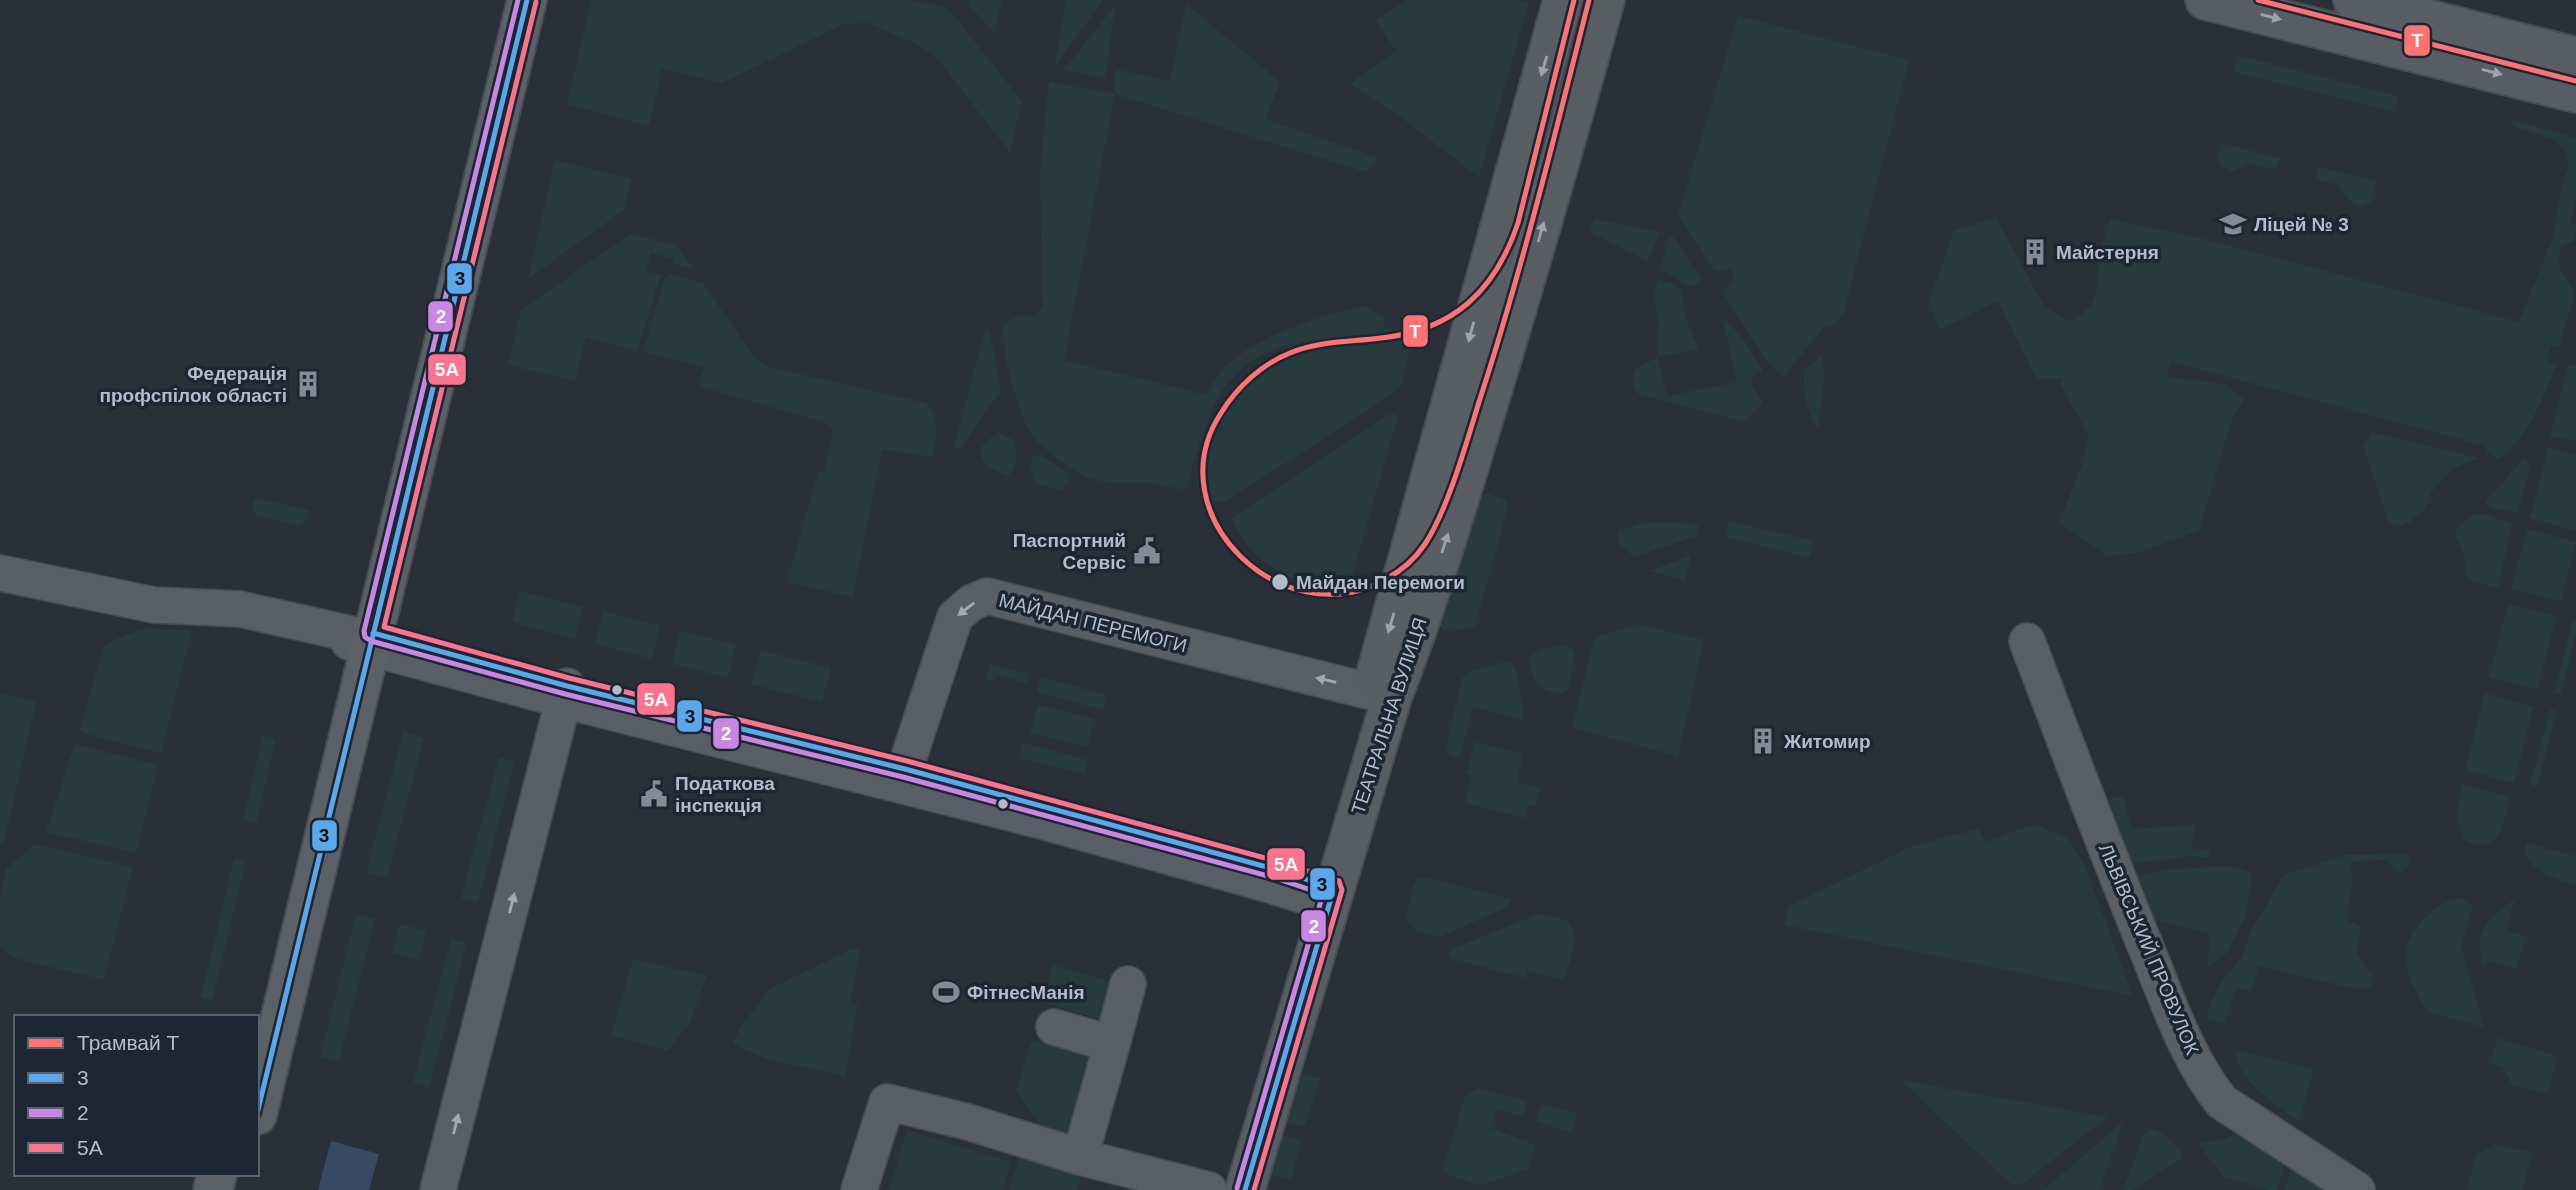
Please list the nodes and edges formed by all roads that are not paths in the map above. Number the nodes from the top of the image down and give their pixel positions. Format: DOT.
graph roads {
  1 [pos="504,0"];
  2 [pos="527,0"];
  3 [pos="1563,0"];
  4 [pos="1605,0"];
  5 [pos="2205,0"];
  6 [pos="2353,0"];
  7 [pos="2576,57"];
  8 [pos="2576,93"];
  9 [pos="0,573"];
  10 [pos="359,637"];
  11 [pos="2027,641"];
  12 [pos="565,693"];
  13 [pos="1382,694"];
  14 [pos="902,777"];
  15 [pos="1322,892"];
  16 [pos="1128,984"];
  17 [pos="258,1015"];
  18 [pos="1054,1027"];
  19 [pos="1112,1044"];
  20 [pos="259,1106"];
  21 [pos="1083,1177"];
  22 [pos="438,1190"];
  23 [pos="859,1190"];
  24 [pos="1209,1190"];
  25 [pos="1224,1190"];
  26 [pos="1245,1190"];
  27 [pos="2357,1190"];
  1 -- 10 [label="main road"];
  2 -- 10 [label="main road"];
  3 -- 13 [label="street, ТЕАТРАЛЬНА ВУЛИЦЯ, one-way"];
  13 -- 4 [label="street, ТЕАТРАЛЬНА ВУЛИЦЯ, one-way"];
  5 -- 8 [label="street, one-way"];
  6 -- 7 [label="street"];
  9 -- 10 [label="street"];
  10 -- 12 [label="street"];
  10 -- 17 [label="main road"];
  10 -- 20 [label="main road"];
  11 -- 27 [label="street, ЛЬВІВСЬКИЙ ПРОВУЛОК"];
  12 -- 14 [label="street"];
  22 -- 12 [label="street, one-way"];
  13 -- 14 [label="street, МАЙДАН ПЕРЕМОГИ, one-way"];
  13 -- 15 [label="street, ТЕАТРАЛЬНА ВУЛИЦЯ"];
  14 -- 15 [label="street"];
  15 -- 25 [label="street, ТЕАТРАЛЬНА ВУЛИЦЯ"];
  15 -- 26 [label="street, ТЕАТРАЛЬНА ВУЛИЦЯ"];
  16 -- 19 [label="street"];
  18 -- 19 [label="street"];
  19 -- 21 [label="street"];
  21 -- 23 [label="street"];
  21 -- 24 [label="street"];
}
